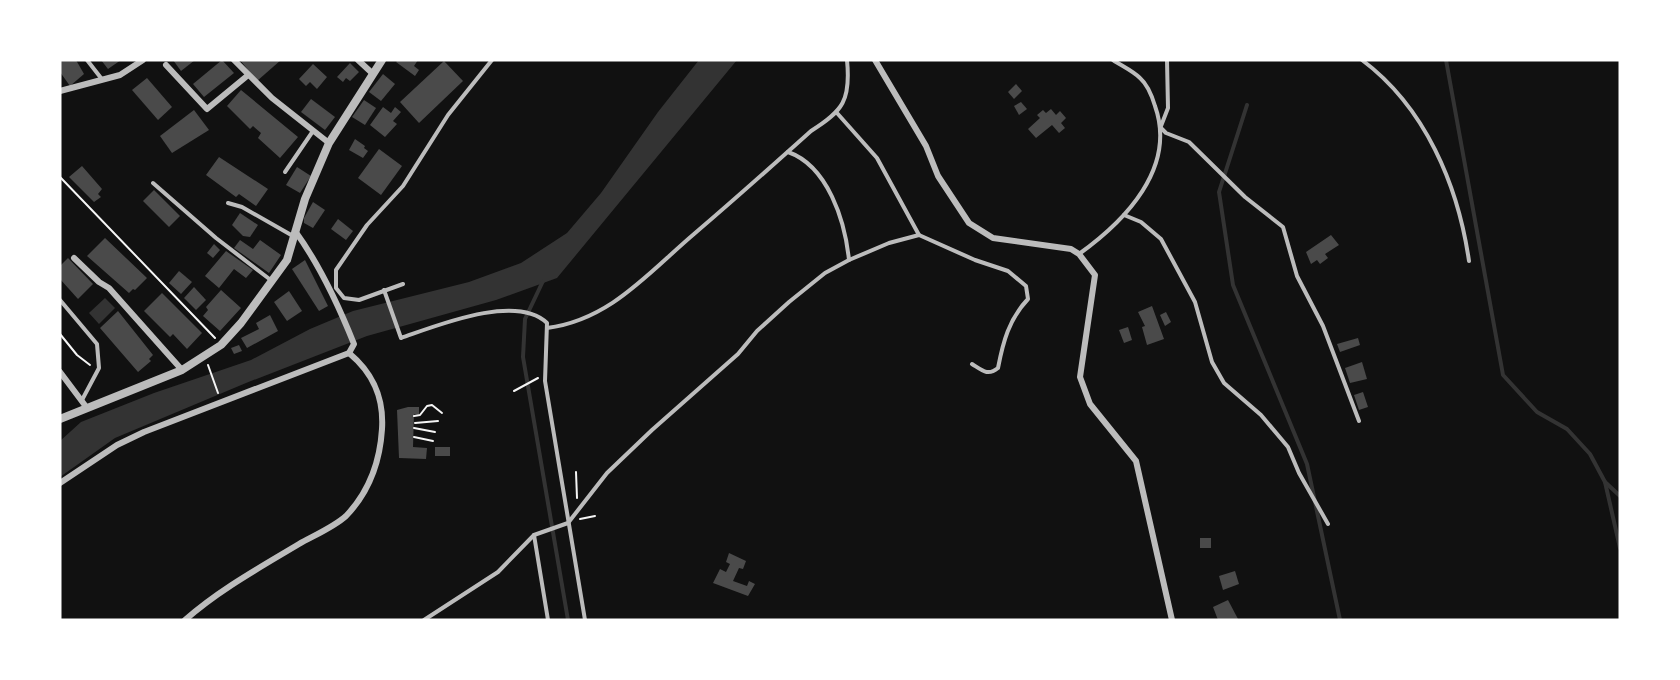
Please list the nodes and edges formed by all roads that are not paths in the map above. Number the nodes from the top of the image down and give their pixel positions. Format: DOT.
graph roads {
  1 [pos="87,60"];
  2 [pos="144,60"];
  3 [pos="234,60"];
  4 [pos="358,60"];
  5 [pos="382,60"];
  6 [pos="492,60"];
  7 [pos="847,60"];
  8 [pos="875,60"];
  9 [pos="1113,60"];
  10 [pos="1167,60"];
  11 [pos="1362,60"];
  12 [pos="166,65"];
  13 [pos="372,73"];
  14 [pos="247,76"];
  15 [pos="101,78"];
  16 [pos="60,91"];
  17 [pos="837,114"];
  18 [pos="1160,127"];
  19 [pos="313,131"];
  20 [pos="329,144"];
  21 [pos="788,152"];
  22 [pos="285,172"];
  23 [pos="153,183"];
  24 [pos="228,203"];
  25 [pos="1124,215"];
  26 [pos="294,234"];
  27 [pos="918,235"];
  28 [pos="1079,254"];
  29 [pos="74,258"];
  30 [pos="849,260"];
  31 [pos="1469,261"];
  32 [pos="272,281"];
  33 [pos="403,284"];
  34 [pos="384,290"];
  35 [pos="60,300"];
  36 [pos="547,328"];
  37 [pos="349,353"];
  38 [pos="972,364"];
  39 [pos="182,369"];
  40 [pos="60,372"];
  41 [pos="85,405"];
  42 [pos="60,419"];
  43 [pos="1359,421"];
  44 [pos="60,483"];
  45 [pos="568,523"];
  46 [pos="1328,524"];
  47 [pos="534,535"];
  48 [pos="184,620"];
  49 [pos="424,620"];
  50 [pos="548,620"];
  51 [pos="585,620"];
  52 [pos="1172,620"];
  1 -- 15 [label="lane"];
  2 -- 15 [label="street"];
  3 -- 14 [label="street"];
  4 -- 13 [label="street"];
  5 -- 13 [label="street"];
  6 -- 34 [label="lane"];
  7 -- 17 [label="lane"];
  8 -- 28 [label="street"];
  9 -- 18 [label="lane"];
  10 -- 18 [label="lane"];
  11 -- 31 [label="lane"];
  12 -- 14 [label="street"];
  13 -- 20 [label="street"];
  14 -- 19 [label="street"];
  15 -- 16 [label="street"];
  17 -- 21 [label="lane"];
  17 -- 27 [label="lane"];
  18 -- 25 [label="lane"];
  18 -- 43 [label="lane"];
  19 -- 20 [label="street"];
  19 -- 22 [label="lane"];
  20 -- 26 [label="street"];
  21 -- 30 [label="lane"];
  21 -- 36 [label="lane"];
  23 -- 32 [label="lane"];
  24 -- 26 [label="lane"];
  25 -- 28 [label="lane"];
  25 -- 46 [label="lane"];
  26 -- 32 [label="street"];
  26 -- 37 [label="street"];
  27 -- 30 [label="lane"];
  27 -- 38 [label="lane"];
  28 -- 52 [label="street"];
  29 -- 39 [label="street"];
  30 -- 45 [label="lane"];
  32 -- 39 [label="street"];
  33 -- 34 [label="lane"];
  34 -- 36 [label="lane"];
  35 -- 41 [label="lane"];
  36 -- 45 [label="lane"];
  37 -- 44 [label="street"];
  37 -- 48 [label="street"];
  39 -- 41 [label="street"];
  40 -- 41 [label="street"];
  41 -- 42 [label="street"];
  45 -- 47 [label="lane"];
  45 -- 51 [label="lane"];
  47 -- 49 [label="lane"];
  47 -- 50 [label="lane"];
}
